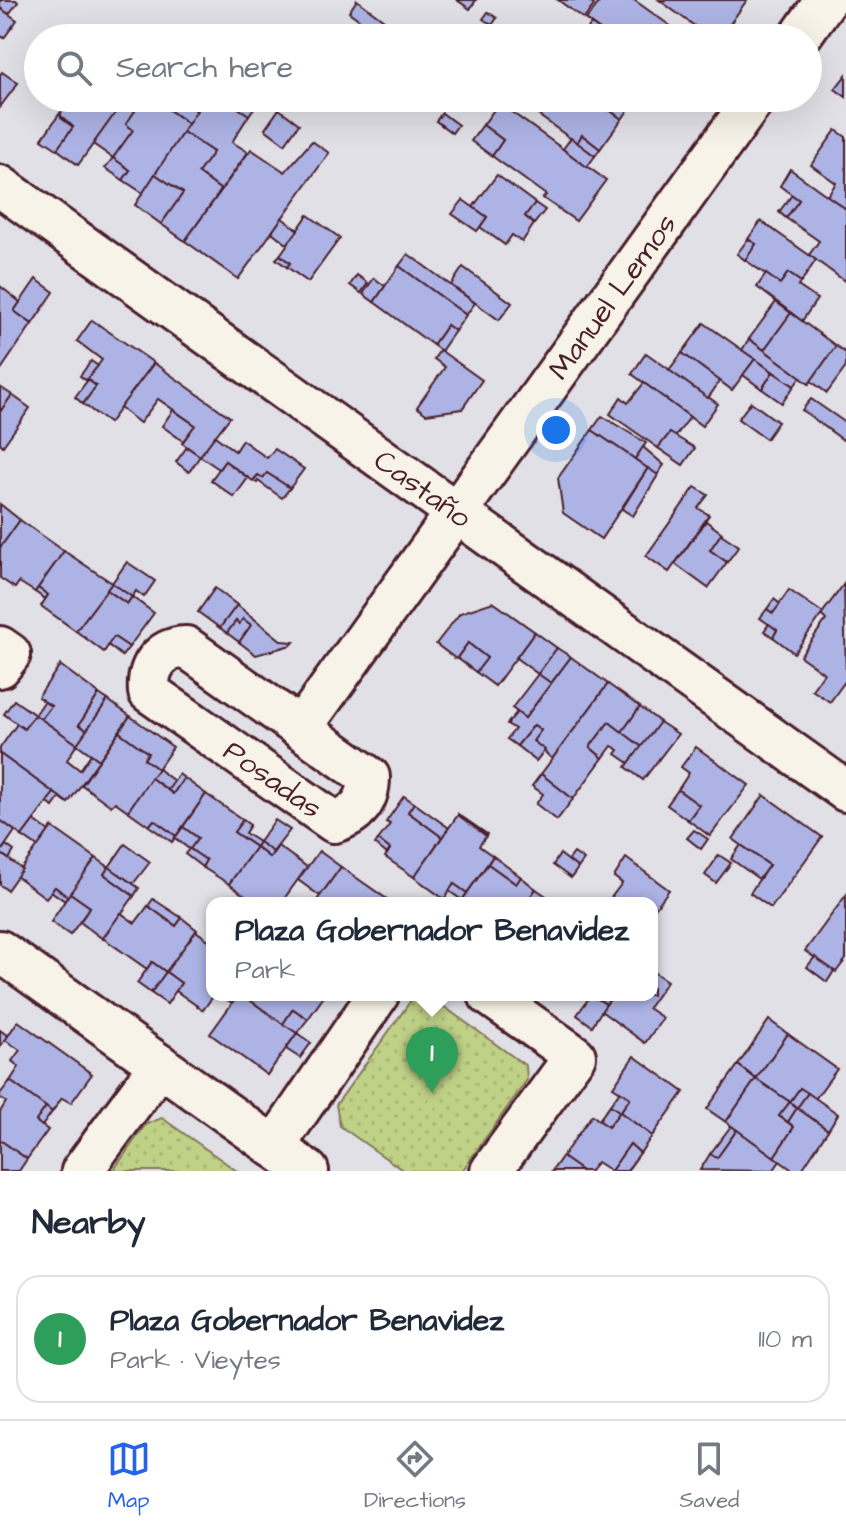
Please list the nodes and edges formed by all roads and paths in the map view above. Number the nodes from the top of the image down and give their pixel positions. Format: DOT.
graph roads {
  1 [pos="826,0"];
  2 [pos="809,24"];
  3 [pos="745,112"];
  4 [pos="0,186"];
  5 [pos="456,513"];
  6 [pos="301,728"];
  7 [pos="846,791"];
  8 [pos="0,951"];
  9 [pos="374,1001"];
  10 [pos="497,1001"];
  11 [pos="160,1065"];
  12 [pos="274,1147"];
  13 [pos="82,1171"];
  14 [pos="308,1171"];
  15 [pos="491,1171"];
  1 -- 2 [label="street"];
  3 -- 5 [label="street, Manuel Lemos"];
  4 -- 5 [label="street, Castaño"];
  5 -- 6 [label="street, Manuel Lemos"];
  5 -- 7 [label="street, Castaño"];
  6 -- 6 [label="street, Posadas"];
  8 -- 11 [label="street"];
  9 -- 12 [label="street"];
  10 -- 15 [label="street"];
  11 -- 12 [label="street"];
  11 -- 13 [label="street"];
  12 -- 14 [label="street"];
}
